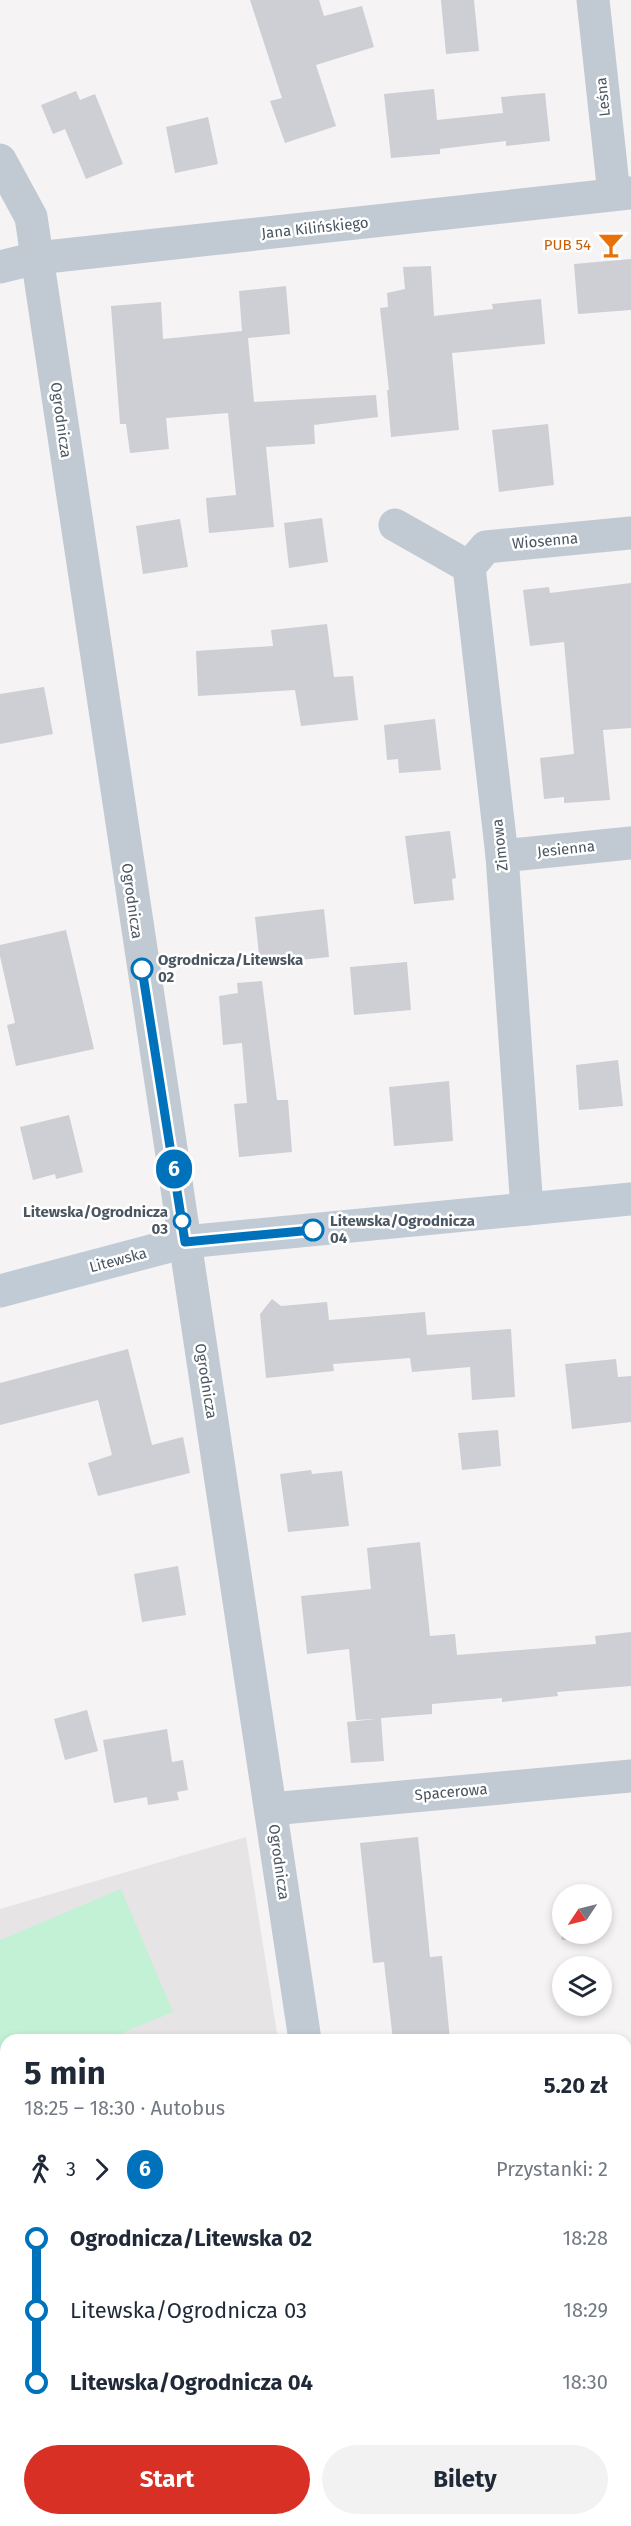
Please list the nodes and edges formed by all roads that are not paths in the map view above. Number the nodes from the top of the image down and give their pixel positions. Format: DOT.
graph roads {
  1 [pos="593,0"];
  2 [pos="0,160"];
  3 [pos="622,194"];
  4 [pos="37,258"];
  5 [pos="0,267"];
  6 [pos="395,525"];
  7 [pos="631,533"];
  8 [pos="469,567"];
  9 [pos="631,843"];
  10 [pos="502,856"];
  11 [pos="631,1199"];
  12 [pos="527,1209"];
  13 [pos="185,1242"];
  14 [pos="0,1291"];
  15 [pos="631,1776"];
  16 [pos="271,1809"];
  17 [pos="304,2034"];
  1 -- 3 [label="street, Leśna"];
  2 -- 4 [label="street, Ogrodnicza"];
  3 -- 4 [label="street, Jana Kilińskiego"];
  4 -- 5 [label="street, Jana Kilińskiego"];
  4 -- 13 [label="street, Ogrodnicza"];
  6 -- 8 [label="street"];
  7 -- 8 [label="street, Wiosenna"];
  8 -- 10 [label="street, Zimowa"];
  9 -- 10 [label="street, Jesienna"];
  10 -- 12 [label="street, Zimowa"];
  11 -- 12 [label="main road, Litewska"];
  12 -- 13 [label="main road, Litewska"];
  13 -- 14 [label="main road, Litewska"];
  13 -- 16 [label="street, Ogrodnicza"];
  15 -- 16 [label="street, Spacerowa"];
  16 -- 17 [label="street, Ogrodnicza"];
}
